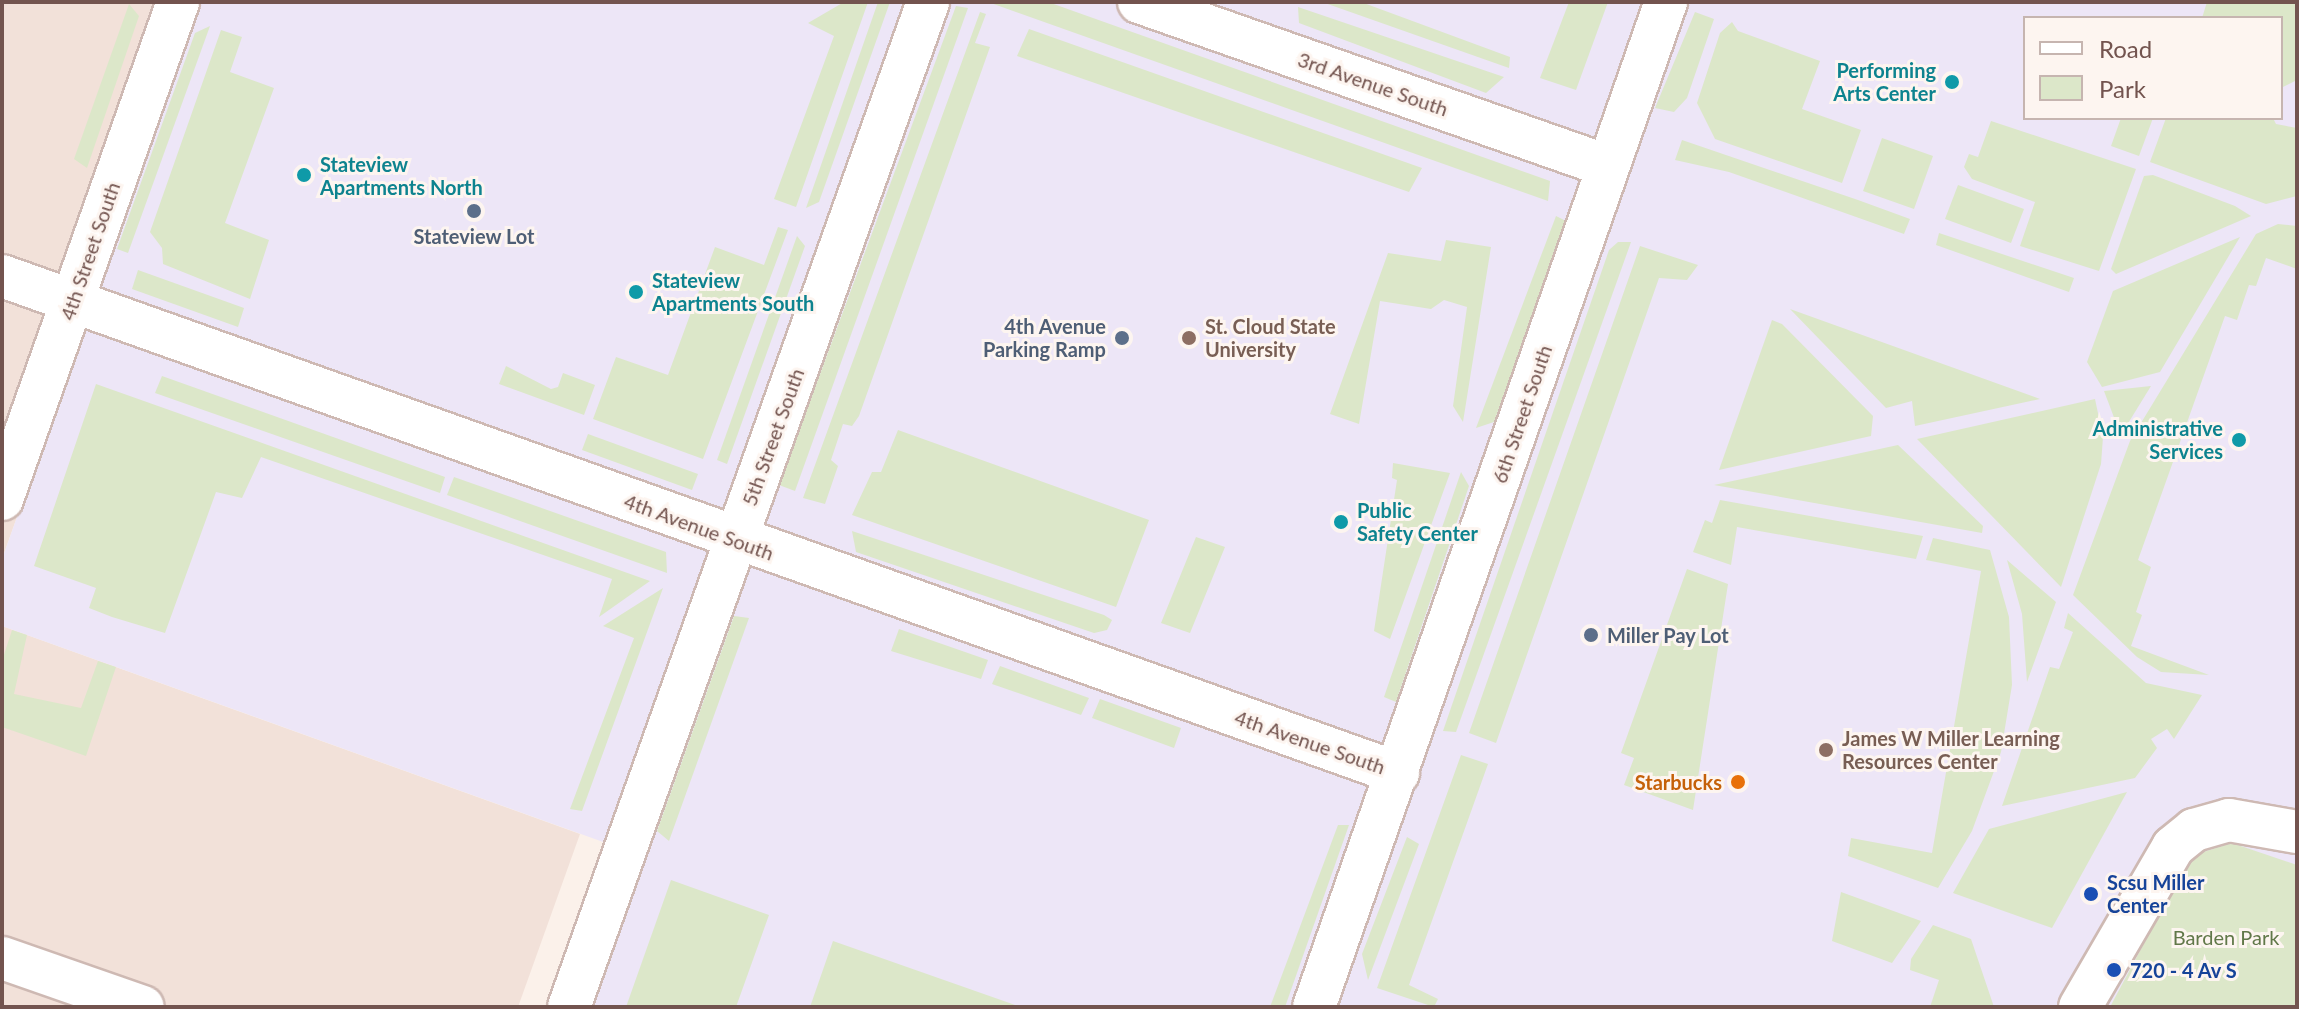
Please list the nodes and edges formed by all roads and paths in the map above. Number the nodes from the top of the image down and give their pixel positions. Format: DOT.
graph roads {
  1 [pos="178,2"];
  2 [pos="928,2"];
  3 [pos="1139,2"];
  4 [pos="1666,2"];
  5 [pos="1607,166"];
  6 [pos="2,276"];
  7 [pos="73,301"];
  8 [pos="2,499"];
  9 [pos="735,541"];
  10 [pos="1398,773"];
  11 [pos="2297,832"];
  12 [pos="2,958"];
  13 [pos="143,1007"];
  14 [pos="569,1007"];
  15 [pos="1314,1007"];
  16 [pos="2080,1007"];
  1 -- 7 [label="street, 4th Street South"];
  2 -- 9 [label="street, 5th Street South"];
  3 -- 5 [label="street, 3rd Avenue South"];
  4 -- 5 [label="street, 6th Street South"];
  5 -- 10 [label="street, 6th Street South"];
  6 -- 7 [label="street, 4th Avenue South"];
  7 -- 8 [label="street, 4th Street South"];
  7 -- 9 [label="street, 4th Avenue South"];
  9 -- 10 [label="street, 4th Avenue South"];
  9 -- 14 [label="street, 5th Street South"];
  10 -- 15 [label="street, 6th Street South"];
  11 -- 16 [label="street"];
  12 -- 13 [label="street"];
}
